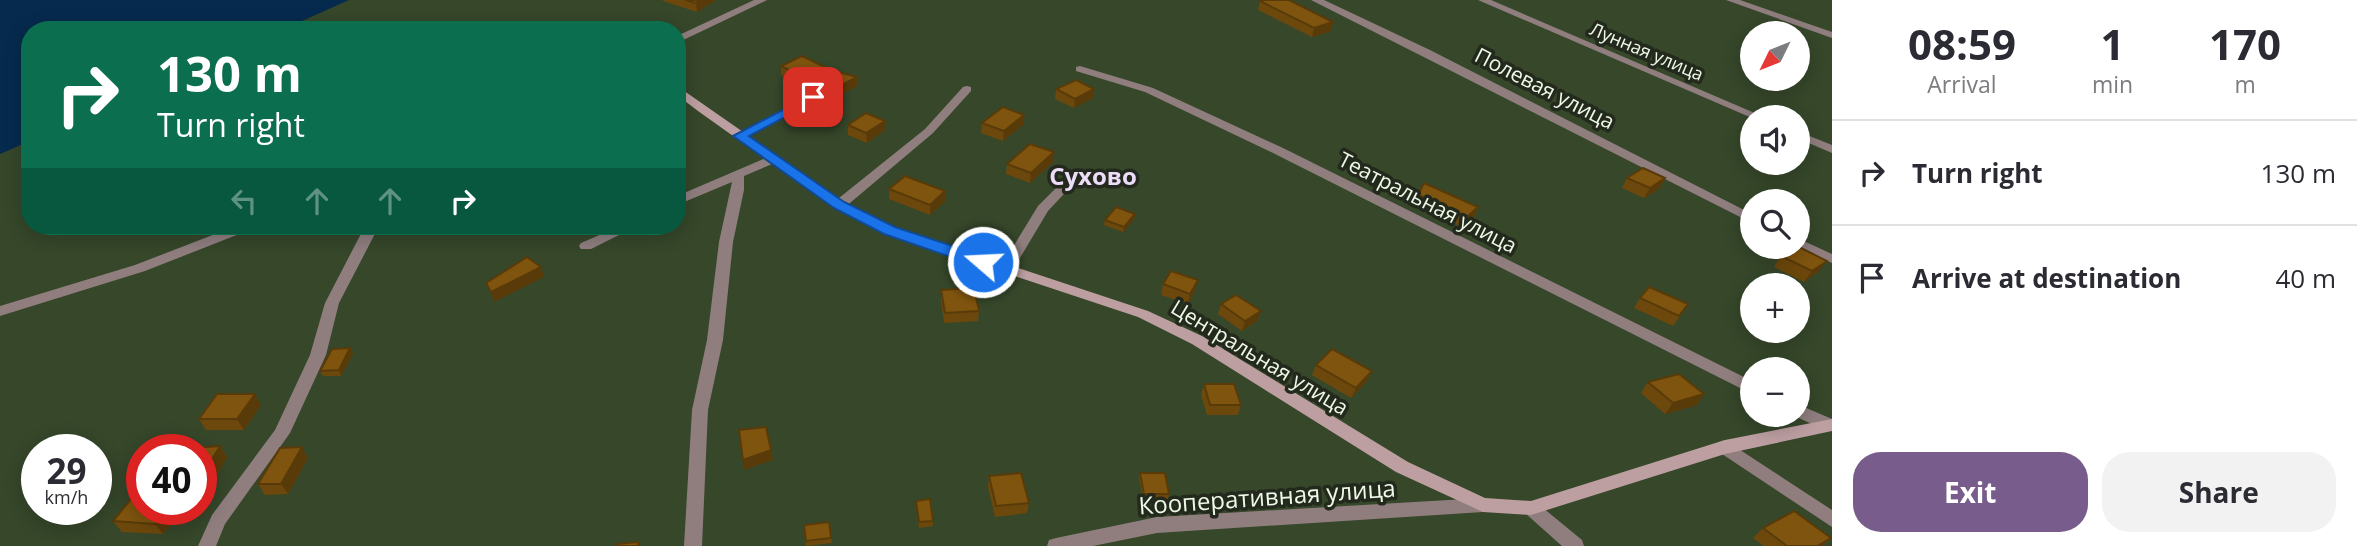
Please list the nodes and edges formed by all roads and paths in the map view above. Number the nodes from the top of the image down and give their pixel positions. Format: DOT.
graph roads {
  1 [pos="762,0"];
  2 [pos="1316,0"];
  3 [pos="1483,0"];
  4 [pos="1731,0"];
  5 [pos="1832,35"];
  6 [pos="686,36"];
  7 [pos="1080,69"];
  8 [pos="967,89"];
  9 [pos="686,96"];
  10 [pos="813,97"];
  11 [pos="1740,109"];
  12 [pos="740,136"];
  13 [pos="1810,140"];
  14 [pos="1832,149"];
  15 [pos="774,159"];
  16 [pos="738,174"];
  17 [pos="1069,182"];
  18 [pos="686,197"];
  19 [pos="839,205"];
  20 [pos="1740,213"];
  21 [pos="224,235"];
  22 [pos="367,235"];
  23 [pos="610,235"];
  24 [pos="586,246"];
  25 [pos="1810,248"];
  26 [pos="1832,259"];
  27 [pos="1006,270"];
  28 [pos="0,311"];
  29 [pos="1740,382"];
  30 [pos="1810,416"];
  31 [pos="1830,425"];
  32 [pos="1725,447"];
  33 [pos="1483,505"];
  34 [pos="1531,508"];
  35 [pos="1832,520"];
  36 [pos="207,546"];
  37 [pos="693,546"];
  38 [pos="1056,546"];
  39 [pos="1575,546"];
  1 -- 6 [label="street"];
  2 -- 20 [label="street, Полевая улица"];
  3 -- 11 [label="street, Лунная улица"];
  4 -- 5 [label="street"];
  7 -- 29 [label="street, Театральная улица"];
  8 -- 19 [label="street"];
  9 -- 12 [label="street, Центральная улица"];
  10 -- 12 [label="lane"];
  12 -- 15 [label="street, Центральная улица"];
  13 -- 14 [label="street"];
  15 -- 16 [label="street"];
  15 -- 19 [label="street, Центральная улица"];
  16 -- 18 [label="street"];
  16 -- 37 [label="street"];
  17 -- 27 [label="street"];
  19 -- 27 [label="street, Центральная улица"];
  21 -- 28 [label="street"];
  22 -- 36 [label="street"];
  23 -- 24 [label="street"];
  25 -- 26 [label="street"];
  27 -- 33 [label="street, Центральная улица"];
  30 -- 31 [label="street"];
  31 -- 32 [label="street"];
  32 -- 34 [label="street"];
  32 -- 35 [label="street"];
  33 -- 34 [label="street"];
  33 -- 38 [label="street, Кооперативная улица"];
  34 -- 39 [label="street"];
}
